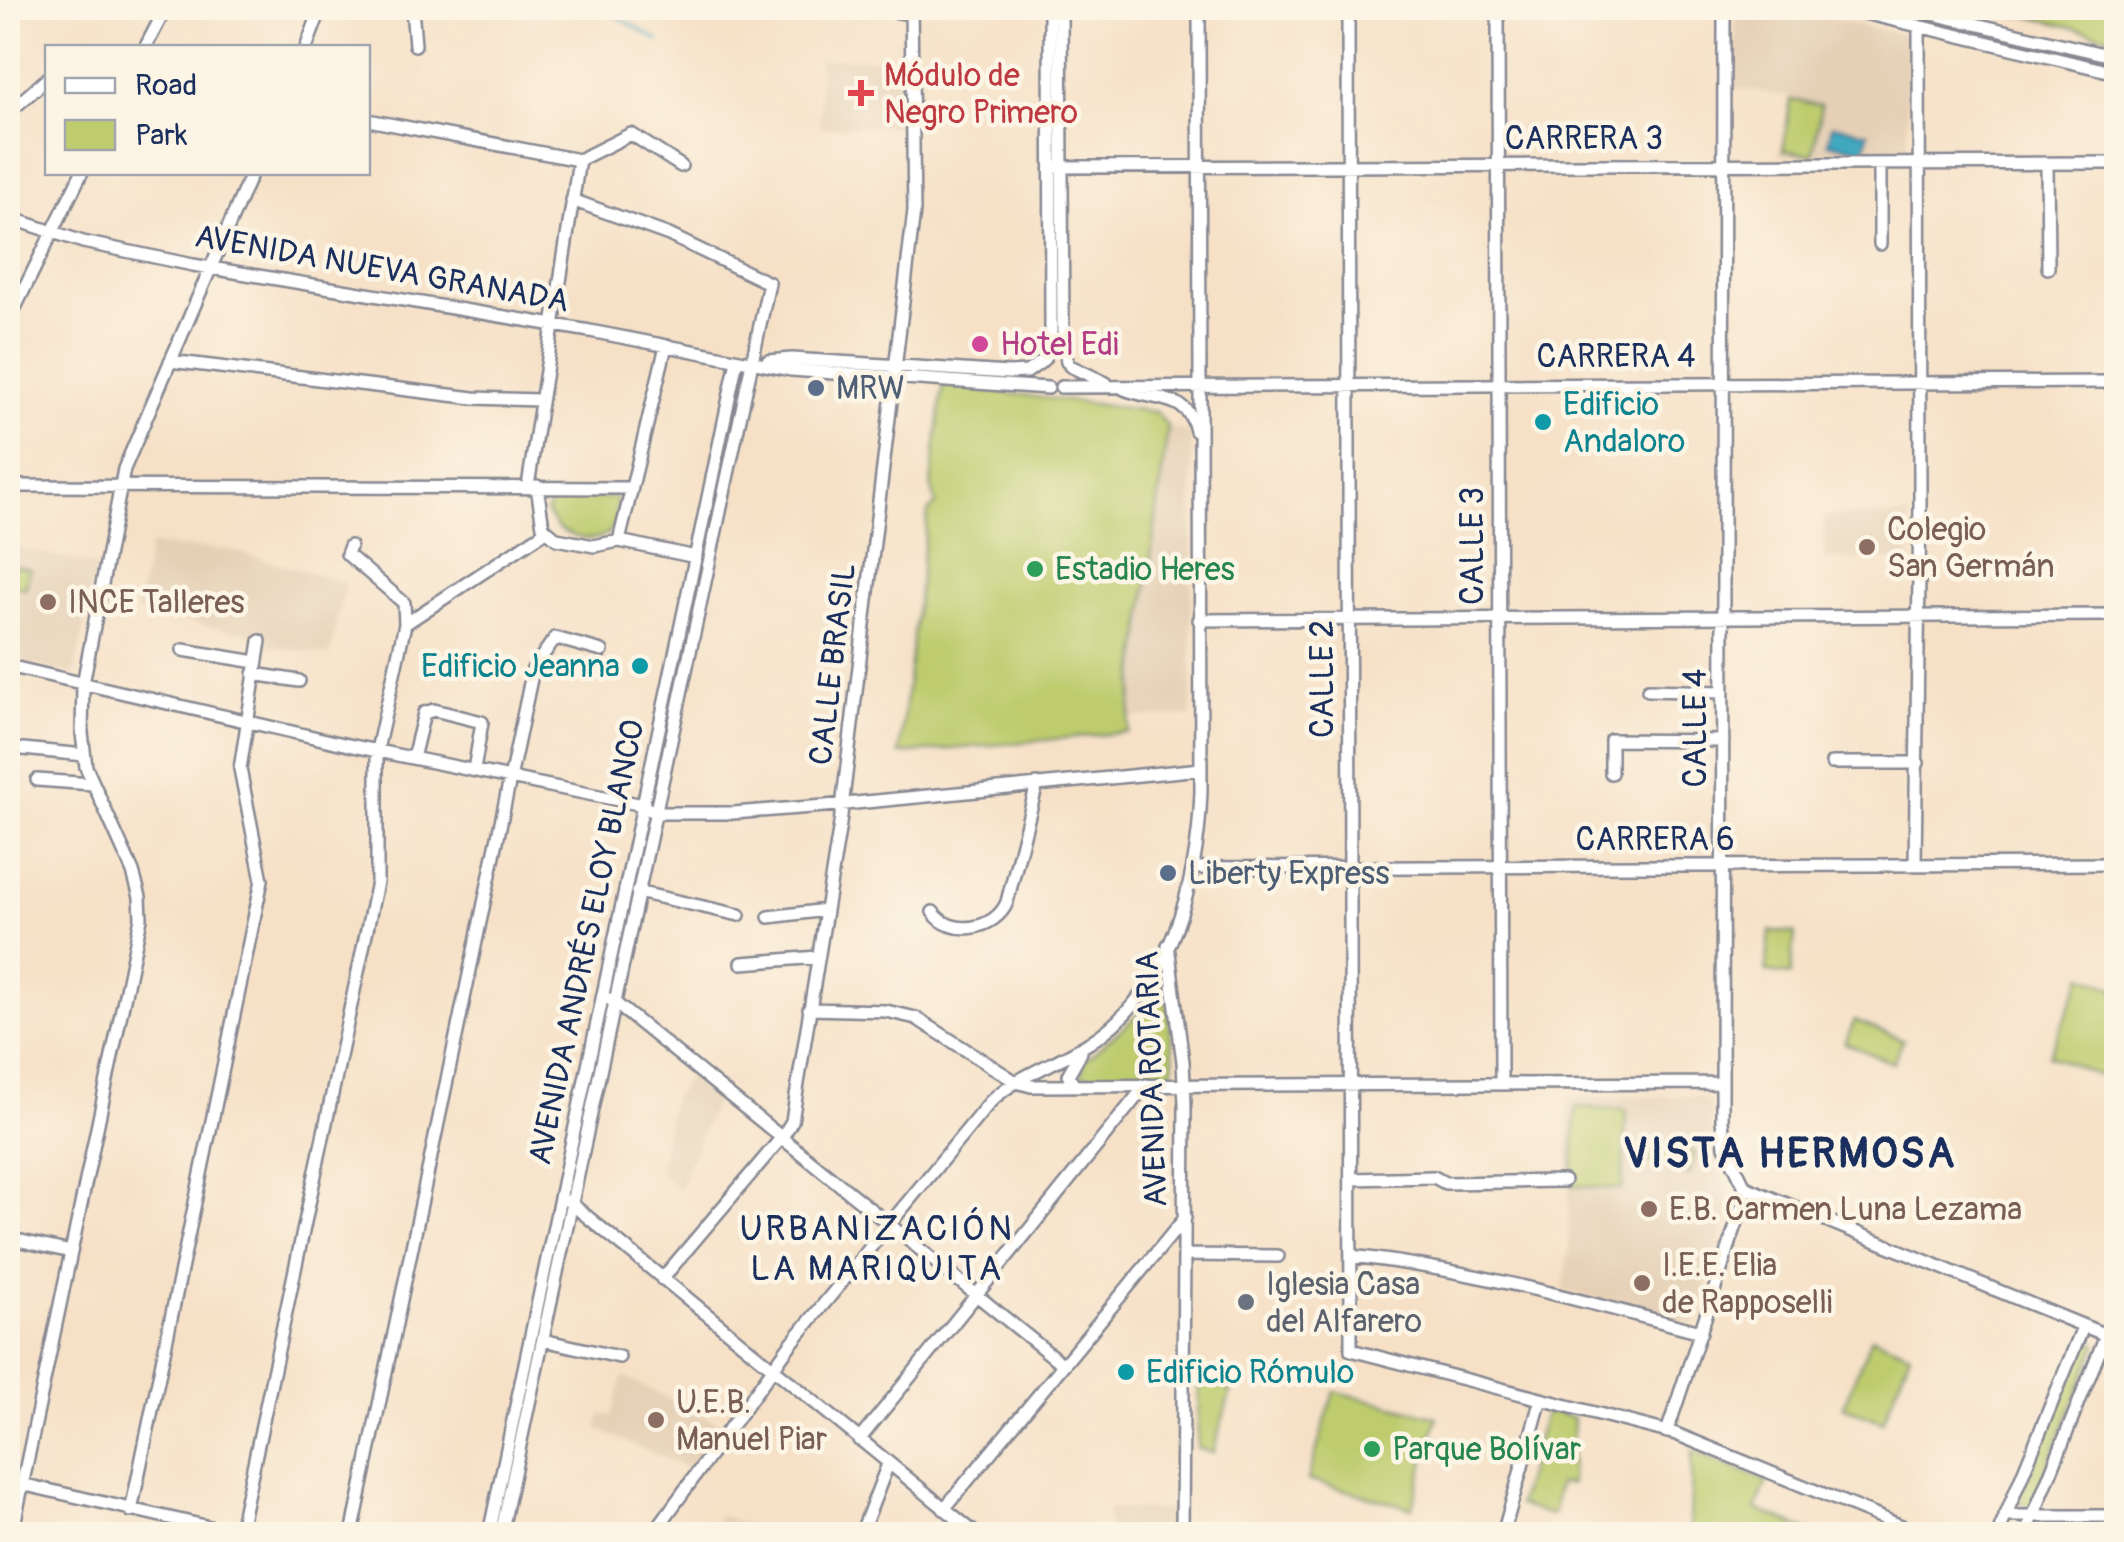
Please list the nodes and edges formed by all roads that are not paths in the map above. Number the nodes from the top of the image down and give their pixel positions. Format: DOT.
graph roads {
  1 [pos="166,8"];
  2 [pos="320,8"];
  3 [pos="412,8"];
  4 [pos="874,8"];
  5 [pos="1050,8"];
  6 [pos="1061,8"];
  7 [pos="1199,8"];
  8 [pos="1348,8"];
  9 [pos="1498,8"];
  10 [pos="1724,8"];
  11 [pos="1843,8"];
  12 [pos="1908,8"];
  13 [pos="911,11"];
  14 [pos="1919,26"];
  15 [pos="148,45"];
  16 [pos="307,45"];
  17 [pos="415,46"];
  18 [pos="2116,57"];
  19 [pos="2116,73"];
  20 [pos="45,81"];
  21 [pos="8,113"];
  22 [pos="370,120"];
  23 [pos="579,160"];
  24 [pos="2116,163"];
  25 [pos="1918,164"];
  26 [pos="2047,164"];
  27 [pos="1350,165"];
  28 [pos="1880,165"];
  29 [pos="682,166"];
  30 [pos="1200,166"];
  31 [pos="1499,166"];
  32 [pos="1724,166"];
  33 [pos="1056,167"];
  34 [pos="80,175"];
  35 [pos="251,175"];
  36 [pos="572,200"];
  37 [pos="8,217"];
  38 [pos="50,232"];
  39 [pos="1880,244"];
  40 [pos="209,268"];
  41 [pos="2048,268"];
  42 [pos="8,322"];
  43 [pos="552,325"];
  44 [pos="666,346"];
  45 [pos="170,360"];
  46 [pos="743,361"];
  47 [pos="1042,361"];
  48 [pos="1068,364"];
  49 [pos="896,371"];
  50 [pos="1920,382"];
  51 [pos="2116,382"];
  52 [pos="1723,383"];
  53 [pos="1500,384"];
  54 [pos="1350,385"];
  55 [pos="1115,386"];
  56 [pos="1200,386"];
  57 [pos="1055,388"];
  58 [pos="539,400"];
  59 [pos="1199,445"];
  60 [pos="8,486"];
  61 [pos="533,486"];
  62 [pos="123,487"];
  63 [pos="632,488"];
  64 [pos="546,531"];
  65 [pos="619,541"];
  66 [pos="350,546"];
  67 [pos="696,557"];
  68 [pos="2116,615"];
  69 [pos="1919,616"];
  70 [pos="1500,619"];
  71 [pos="1723,619"];
  72 [pos="1199,620"];
  73 [pos="1350,620"];
  74 [pos="405,624"];
  75 [pos="260,641"];
  76 [pos="183,650"];
  77 [pos="602,650"];
  78 [pos="8,666"];
  79 [pos="255,668"];
  80 [pos="299,681"];
  81 [pos="84,684"];
  82 [pos="1648,690"];
  83 [pos="1723,692"];
  84 [pos="245,722"];
  85 [pos="1723,740"];
  86 [pos="23,749"];
  87 [pos="377,750"];
  88 [pos="84,755"];
  89 [pos="413,758"];
  90 [pos="1832,763"];
  91 [pos="1918,763"];
  92 [pos="1201,769"];
  93 [pos="474,770"];
  94 [pos="1612,773"];
  95 [pos="512,778"];
  96 [pos="37,780"];
  97 [pos="92,784"];
  98 [pos="1037,784"];
  99 [pos="842,804"];
  100 [pos="649,809"];
  101 [pos="2116,864"];
  102 [pos="1915,865"];
  103 [pos="1723,866"];
  104 [pos="1194,868"];
  105 [pos="1350,868"];
  106 [pos="1501,868"];
  107 [pos="637,892"];
  108 [pos="826,910"];
  109 [pos="933,912"];
  110 [pos="739,915"];
  111 [pos="769,917"];
  112 [pos="1168,945"];
  113 [pos="818,957"];
  114 [pos="742,963"];
  115 [pos="609,998"];
  116 [pos="810,1010"];
  117 [pos="1087,1045"];
  118 [pos="1016,1082"];
  119 [pos="1722,1083"];
  120 [pos="1146,1084"];
  121 [pos="1184,1084"];
  122 [pos="1352,1084"];
  123 [pos="1501,1084"];
  124 [pos="1074,1086"];
  125 [pos="783,1136"];
  126 [pos="1351,1179"];
  127 [pos="1564,1182"];
  128 [pos="1745,1187"];
  129 [pos="566,1199"];
  130 [pos="1185,1218"];
  131 [pos="891,1224"];
  132 [pos="8,1238"];
  133 [pos="71,1252"];
  134 [pos="1184,1255"];
  135 [pos="1278,1256"];
  136 [pos="1351,1256"];
  137 [pos="662,1279"];
  138 [pos="976,1293"];
  139 [pos="2116,1316"];
  140 [pos="2083,1327"];
  141 [pos="1701,1332"];
  142 [pos="2106,1335"];
  143 [pos="542,1340"];
  144 [pos="619,1358"];
  145 [pos="1062,1364"];
  146 [pos="772,1369"];
  147 [pos="1541,1399"];
  148 [pos="1668,1432"];
  149 [pos="858,1440"];
  150 [pos="888,1464"];
  151 [pos="8,1481"];
  152 [pos="22,1484"];
  153 [pos="944,1509"];
  154 [pos="131,1511"];
  155 [pos="2005,1516"];
  156 [pos="2033,1516"];
  157 [pos="2116,1516"];
  158 [pos="12,1534"];
  159 [pos="240,1534"];
  160 [pos="352,1534"];
  161 [pos="489,1534"];
  162 [pos="502,1534"];
  163 [pos="653,1534"];
  164 [pos="860,1534"];
  165 [pos="976,1534"];
  166 [pos="1182,1534"];
  167 [pos="1503,1534"];
  168 [pos="1921,1534"];
  169 [pos="1998,1534"];
  170 [pos="2026,1534"];
  1 -- 15 [label="street"];
  2 -- 16 [label="street"];
  3 -- 17 [label="street"];
  4 -- 13 [label="street"];
  5 -- 33 [label="street"];
  6 -- 33 [label="street"];
  7 -- 30 [label="street, AVENIDA ROTARIA"];
  8 -- 27 [label="street, CALLE 2"];
  9 -- 31 [label="street, CALLE 3"];
  10 -- 32 [label="street, CALLE 4"];
  11 -- 14 [label="street"];
  12 -- 18 [label="street"];
  13 -- 49 [label="street, CALLE BRASIL"];
  14 -- 19 [label="street"];
  14 -- 25 [label="street"];
  20 -- 21 [label="street"];
  22 -- 23 [label="street"];
  23 -- 29 [label="street"];
  23 -- 36 [label="street"];
  24 -- 26 [label="street, CARRERA 3"];
  25 -- 26 [label="street, CARRERA 3"];
  25 -- 28 [label="street, CARRERA 3"];
  25 -- 50 [label="street"];
  26 -- 41 [label="street"];
  27 -- 30 [label="street, CARRERA 3"];
  27 -- 31 [label="street, CARRERA 3"];
  27 -- 54 [label="street, CALLE 2"];
  28 -- 32 [label="street, CARRERA 3"];
  28 -- 39 [label="street"];
  30 -- 33 [label="street, CARRERA 3"];
  30 -- 56 [label="street, AVENIDA ROTARIA"];
  31 -- 32 [label="street, CARRERA 3"];
  31 -- 53 [label="street, CALLE 3"];
  32 -- 52 [label="street, CALLE 4"];
  33 -- 47 [label="street"];
  33 -- 48 [label="street"];
  34 -- 38 [label="street"];
  35 -- 40 [label="street"];
  36 -- 43 [label="street"];
  36 -- 46 [label="street"];
  37 -- 38 [label="street, AVENIDA NUEVA GRANADA"];
  38 -- 40 [label="street, AVENIDA NUEVA GRANADA"];
  38 -- 42 [label="street"];
  40 -- 43 [label="street, AVENIDA NUEVA GRANADA"];
  40 -- 45 [label="street"];
  43 -- 44 [label="street, AVENIDA NUEVA GRANADA"];
  43 -- 58 [label="street"];
  44 -- 46 [label="street, AVENIDA NUEVA GRANADA"];
  44 -- 63 [label="street"];
  45 -- 58 [label="street"];
  45 -- 62 [label="street"];
  46 -- 49 [label="street, AVENIDA NUEVA GRANADA"];
  46 -- 67 [label="street, AVENIDA ANDRÉS ELOY BLANCO"];
  46 -- 100 [label="street, AVENIDA ANDRÉS ELOY BLANCO"];
  47 -- 48 [label="street"];
  47 -- 49 [label="street, AVENIDA NUEVA GRANADA"];
  47 -- 57 [label="street"];
  48 -- 55 [label="street, CARRERA 4"];
  48 -- 57 [label="street"];
  49 -- 57 [label="street, AVENIDA NUEVA GRANADA"];
  49 -- 99 [label="street, CALLE BRASIL"];
  50 -- 51 [label="street, CARRERA 4"];
  50 -- 52 [label="street, CARRERA 4"];
  50 -- 69 [label="street"];
  52 -- 53 [label="street, CARRERA 4"];
  52 -- 71 [label="street, CALLE 4"];
  53 -- 54 [label="street, CARRERA 4"];
  53 -- 70 [label="street, CALLE 3"];
  54 -- 56 [label="street, CARRERA 4"];
  54 -- 73 [label="street, CALLE 2"];
  55 -- 56 [label="street, CARRERA 4"];
  55 -- 57 [label="street, CARRERA 4"];
  55 -- 59 [label="street, AVENIDA ROTARIA"];
  56 -- 59 [label="street, AVENIDA ROTARIA"];
  58 -- 61 [label="street"];
  59 -- 72 [label="street, AVENIDA ROTARIA"];
  60 -- 62 [label="street"];
  61 -- 62 [label="street"];
  61 -- 63 [label="street"];
  61 -- 64 [label="street"];
  62 -- 81 [label="street"];
  63 -- 65 [label="street"];
  64 -- 65 [label="street"];
  64 -- 74 [label="street"];
  65 -- 67 [label="street"];
  66 -- 74 [label="street"];
  67 -- 100 [label="street, AVENIDA ANDRÉS ELOY BLANCO"];
  68 -- 69 [label="street"];
  69 -- 71 [label="street"];
  69 -- 91 [label="street"];
  70 -- 71 [label="street"];
  70 -- 73 [label="street"];
  70 -- 106 [label="street, CALLE 3"];
  71 -- 83 [label="street, CALLE 4"];
  72 -- 73 [label="street"];
  72 -- 92 [label="street, AVENIDA ROTARIA"];
  73 -- 105 [label="street, CALLE 2"];
  74 -- 87 [label="street"];
  75 -- 79 [label="street"];
  76 -- 79 [label="street"];
  77 -- 95 [label="street"];
  78 -- 81 [label="street"];
  79 -- 80 [label="street"];
  79 -- 84 [label="street"];
  81 -- 84 [label="street"];
  81 -- 88 [label="street"];
  82 -- 83 [label="street"];
  83 -- 85 [label="street, CALLE 4"];
  84 -- 87 [label="street"];
  84 -- 154 [label="street"];
  85 -- 94 [label="street"];
  85 -- 103 [label="street, CALLE 4"];
  86 -- 88 [label="street"];
  87 -- 89 [label="street"];
  87 -- 159 [label="street"];
  88 -- 97 [label="street"];
  89 -- 93 [label="street"];
  89 -- 93 [label="street"];
  90 -- 91 [label="street"];
  91 -- 102 [label="street"];
  92 -- 98 [label="street"];
  92 -- 104 [label="street, AVENIDA ROTARIA"];
  93 -- 95 [label="street"];
  95 -- 100 [label="street"];
  95 -- 160 [label="street"];
  96 -- 97 [label="street"];
  97 -- 133 [label="street"];
  98 -- 99 [label="street"];
  98 -- 109 [label="street"];
  99 -- 100 [label="street"];
  99 -- 108 [label="street, CALLE BRASIL"];
  100 -- 107 [label="street, AVENIDA ANDRÉS ELOY BLANCO"];
  100 -- 115 [label="street, AVENIDA ANDRÉS ELOY BLANCO"];
  101 -- 102 [label="street, CARRERA 6"];
  102 -- 103 [label="street, CARRERA 6"];
  103 -- 106 [label="street, CARRERA 6"];
  103 -- 119 [label="street, CALLE 4"];
  104 -- 105 [label="street, CARRERA 6"];
  104 -- 112 [label="street, AVENIDA ROTARIA"];
  105 -- 106 [label="street, CARRERA 6"];
  105 -- 122 [label="street, CALLE 2"];
  106 -- 123 [label="street, CALLE 3"];
  107 -- 110 [label="street"];
  107 -- 115 [label="street, AVENIDA ANDRÉS ELOY BLANCO"];
  108 -- 111 [label="street"];
  108 -- 113 [label="street, CALLE BRASIL"];
  112 -- 117 [label="street"];
  112 -- 121 [label="street, AVENIDA ROTARIA"];
  113 -- 114 [label="street"];
  113 -- 116 [label="street, CALLE BRASIL"];
  115 -- 125 [label="street"];
  115 -- 129 [label="street, AVENIDA ANDRÉS ELOY BLANCO"];
  116 -- 118 [label="street"];
  116 -- 125 [label="street, CALLE BRASIL"];
  117 -- 118 [label="street"];
  117 -- 124 [label="street"];
  118 -- 124 [label="street"];
  118 -- 131 [label="street"];
  119 -- 123 [label="street"];
  119 -- 128 [label="street, CALLE 4"];
  120 -- 121 [label="street"];
  120 -- 124 [label="street"];
  120 -- 138 [label="street"];
  121 -- 122 [label="street"];
  121 -- 130 [label="street, AVENIDA ROTARIA"];
  122 -- 123 [label="street"];
  122 -- 126 [label="street, CALLE 2"];
  125 -- 131 [label="street"];
  125 -- 137 [label="street, CALLE BRASIL"];
  126 -- 127 [label="street"];
  126 -- 136 [label="street, CALLE 2"];
  128 -- 140 [label="street"];
  128 -- 141 [label="street"];
  129 -- 137 [label="street"];
  129 -- 143 [label="street, AVENIDA ANDRÉS ELOY BLANCO"];
  129 -- 161 [label="street, AVENIDA ANDRÉS ELOY BLANCO"];
  130 -- 134 [label="street, AVENIDA ROTARIA"];
  130 -- 145 [label="street"];
  131 -- 138 [label="street"];
  131 -- 146 [label="street"];
  132 -- 133 [label="street"];
  133 -- 152 [label="street"];
  134 -- 135 [label="street"];
  134 -- 166 [label="street, AVENIDA ROTARIA"];
  136 -- 141 [label="street"];
  136 -- 147 [label="street, CALLE 2"];
  137 -- 146 [label="street"];
  138 -- 145 [label="street"];
  138 -- 149 [label="street"];
  139 -- 142 [label="street"];
  140 -- 142 [label="street"];
  140 -- 155 [label="street"];
  141 -- 148 [label="street"];
  142 -- 156 [label="street"];
  143 -- 144 [label="street"];
  143 -- 162 [label="street, AVENIDA ANDRÉS ELOY BLANCO"];
  145 -- 153 [label="street"];
  146 -- 149 [label="street"];
  146 -- 163 [label="street"];
  147 -- 148 [label="street"];
  147 -- 167 [label="street"];
  148 -- 168 [label="street"];
  149 -- 150 [label="street"];
  150 -- 153 [label="street"];
  150 -- 164 [label="street"];
  151 -- 152 [label="street"];
  152 -- 154 [label="street"];
  152 -- 158 [label="street"];
  153 -- 165 [label="street"];
  154 -- 159 [label="street"];
  155 -- 156 [label="street"];
  155 -- 169 [label="street"];
  156 -- 157 [label="street"];
  156 -- 170 [label="street"];
}
